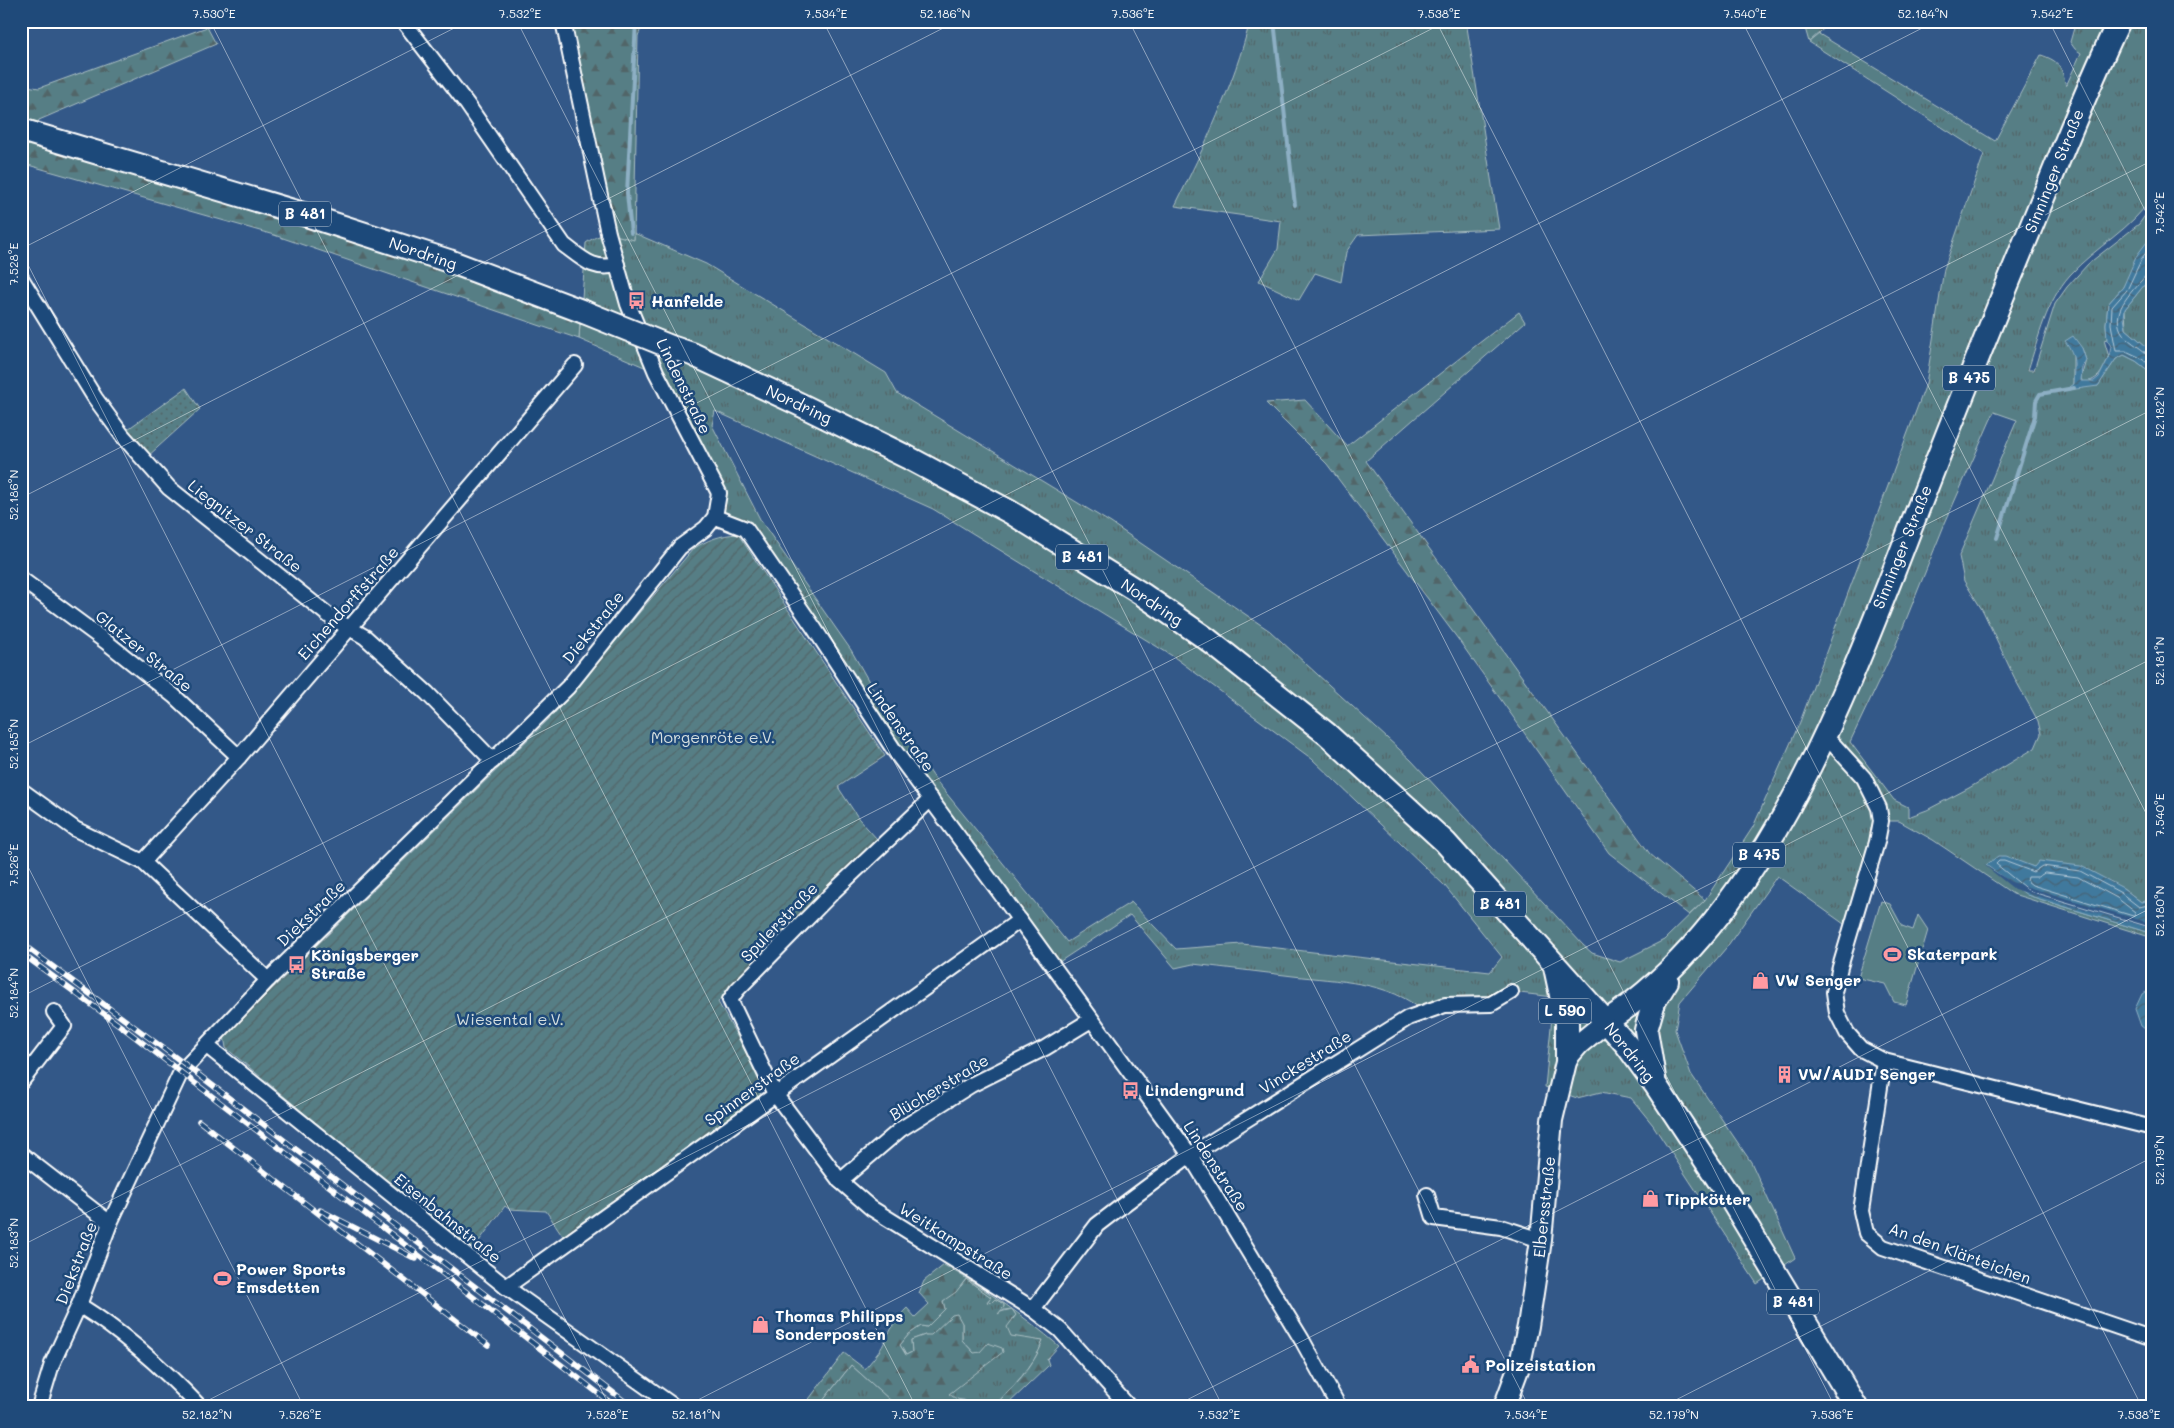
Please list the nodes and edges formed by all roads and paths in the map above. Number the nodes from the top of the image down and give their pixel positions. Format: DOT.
graph roads {
  1 [pos="403,21"];
  2 [pos="563,21"];
  3 [pos="2119,21"];
  4 [pos="21,130"];
  5 [pos="617,265"];
  6 [pos="21,278"];
  7 [pos="576,365"];
  8 [pos="715,518"];
  9 [pos="21,578"];
  10 [pos="350,627"];
  11 [pos="1824,737"];
  12 [pos="239,757"];
  13 [pos="493,761"];
  14 [pos="21,790"];
  15 [pos="931,799"];
  16 [pos="143,862"];
  17 [pos="1020,920"];
  18 [pos="1678,964"];
  19 [pos="1555,966"];
  20 [pos="268,980"];
  21 [pos="1510,992"];
  22 [pos="54,1012"];
  23 [pos="1091,1020"];
  24 [pos="1606,1021"];
  25 [pos="207,1046"];
  26 [pos="1567,1058"];
  27 [pos="1884,1061"];
  28 [pos="21,1082"];
  29 [pos="1655,1084"];
  30 [pos="775,1094"];
  31 [pos="2153,1128"];
  32 [pos="21,1154"];
  33 [pos="1190,1155"];
  34 [pos="840,1181"];
  35 [pos="1427,1195"];
  36 [pos="110,1223"];
  37 [pos="1541,1240"];
  38 [pos="506,1287"];
  39 [pos="79,1305"];
  40 [pos="1033,1309"];
  41 [pos="2153,1338"];
  42 [pos="39,1407"];
  43 [pos="200,1407"];
  44 [pos="676,1407"];
  45 [pos="1130,1407"];
  46 [pos="1339,1407"];
  47 [pos="1504,1407"];
  48 [pos="1856,1407"];
  1 -- 5 [label="street"];
  2 -- 5 [label="street, Lindenstraße"];
  3 -- 11 [label="main road, Sinninger Straße / B 475"];
  4 -- 19 [label="main road, Nordring / B 481, bridge"];
  5 -- 8 [label="street, Lindenstraße"];
  6 -- 10 [label="street, Liegnitzer Straße"];
  7 -- 10 [label="street, Eichendorffstraße"];
  8 -- 13 [label="street, Diekstraße"];
  8 -- 15 [label="street, Lindenstraße"];
  9 -- 12 [label="street, Glatzer Straße"];
  10 -- 12 [label="street, Eichendorffstraße"];
  10 -- 13 [label="street, Liegnitzer Straße"];
  11 -- 18 [label="main road, Sinninger Straße / B 475"];
  11 -- 27 [label="street"];
  12 -- 16 [label="street, Eichendorffstraße"];
  13 -- 20 [label="street, Diekstraße"];
  14 -- 16 [label="street"];
  15 -- 17 [label="street, Lindenstraße"];
  15 -- 30 [label="street, Spulerstraße"];
  16 -- 20 [label="street"];
  17 -- 23 [label="street, Lindenstraße"];
  17 -- 30 [label="street, Spinnerstraße"];
  18 -- 24 [label="main road, Sinninger Straße / B 475"];
  18 -- 29 [label="main road, B 475"];
  19 -- 24 [label="main road, Nordring / B 481"];
  19 -- 26 [label="main road, L 590"];
  20 -- 25 [label="street, Diekstraße"];
  21 -- 33 [label="street, Vinckestraße"];
  22 -- 28 [label="street"];
  23 -- 33 [label="street, Lindenstraße"];
  23 -- 34 [label="street, Blücherstraße"];
  24 -- 26 [label="main road, Elbersstraße / L 590"];
  24 -- 29 [label="main road, Nordring / B 481"];
  25 -- 36 [label="street, Diekstraße"];
  25 -- 38 [label="street, Eisenbahnstraße"];
  26 -- 37 [label="main road, Elbersstraße / L 590"];
  27 -- 31 [label="street"];
  27 -- 41 [label="street, An den Klärteichen"];
  29 -- 48 [label="main road, Nordring / B 481"];
  30 -- 34 [label="street, Weitkampstraße"];
  30 -- 38 [label="street, Spinnerstraße"];
  32 -- 36 [label="street"];
  33 -- 40 [label="street, Vinckestraße"];
  33 -- 46 [label="street, Lindenstraße"];
  34 -- 40 [label="street, Weitkampstraße"];
  35 -- 37 [label="street"];
  36 -- 39 [label="street, Diekstraße"];
  37 -- 47 [label="main road, Elbersstraße / L 590"];
  38 -- 44 [label="street, Eisenbahnstraße"];
  39 -- 42 [label="street, Diekstraße"];
  39 -- 43 [label="street"];
  40 -- 45 [label="street, Weitkampstraße"];
}
